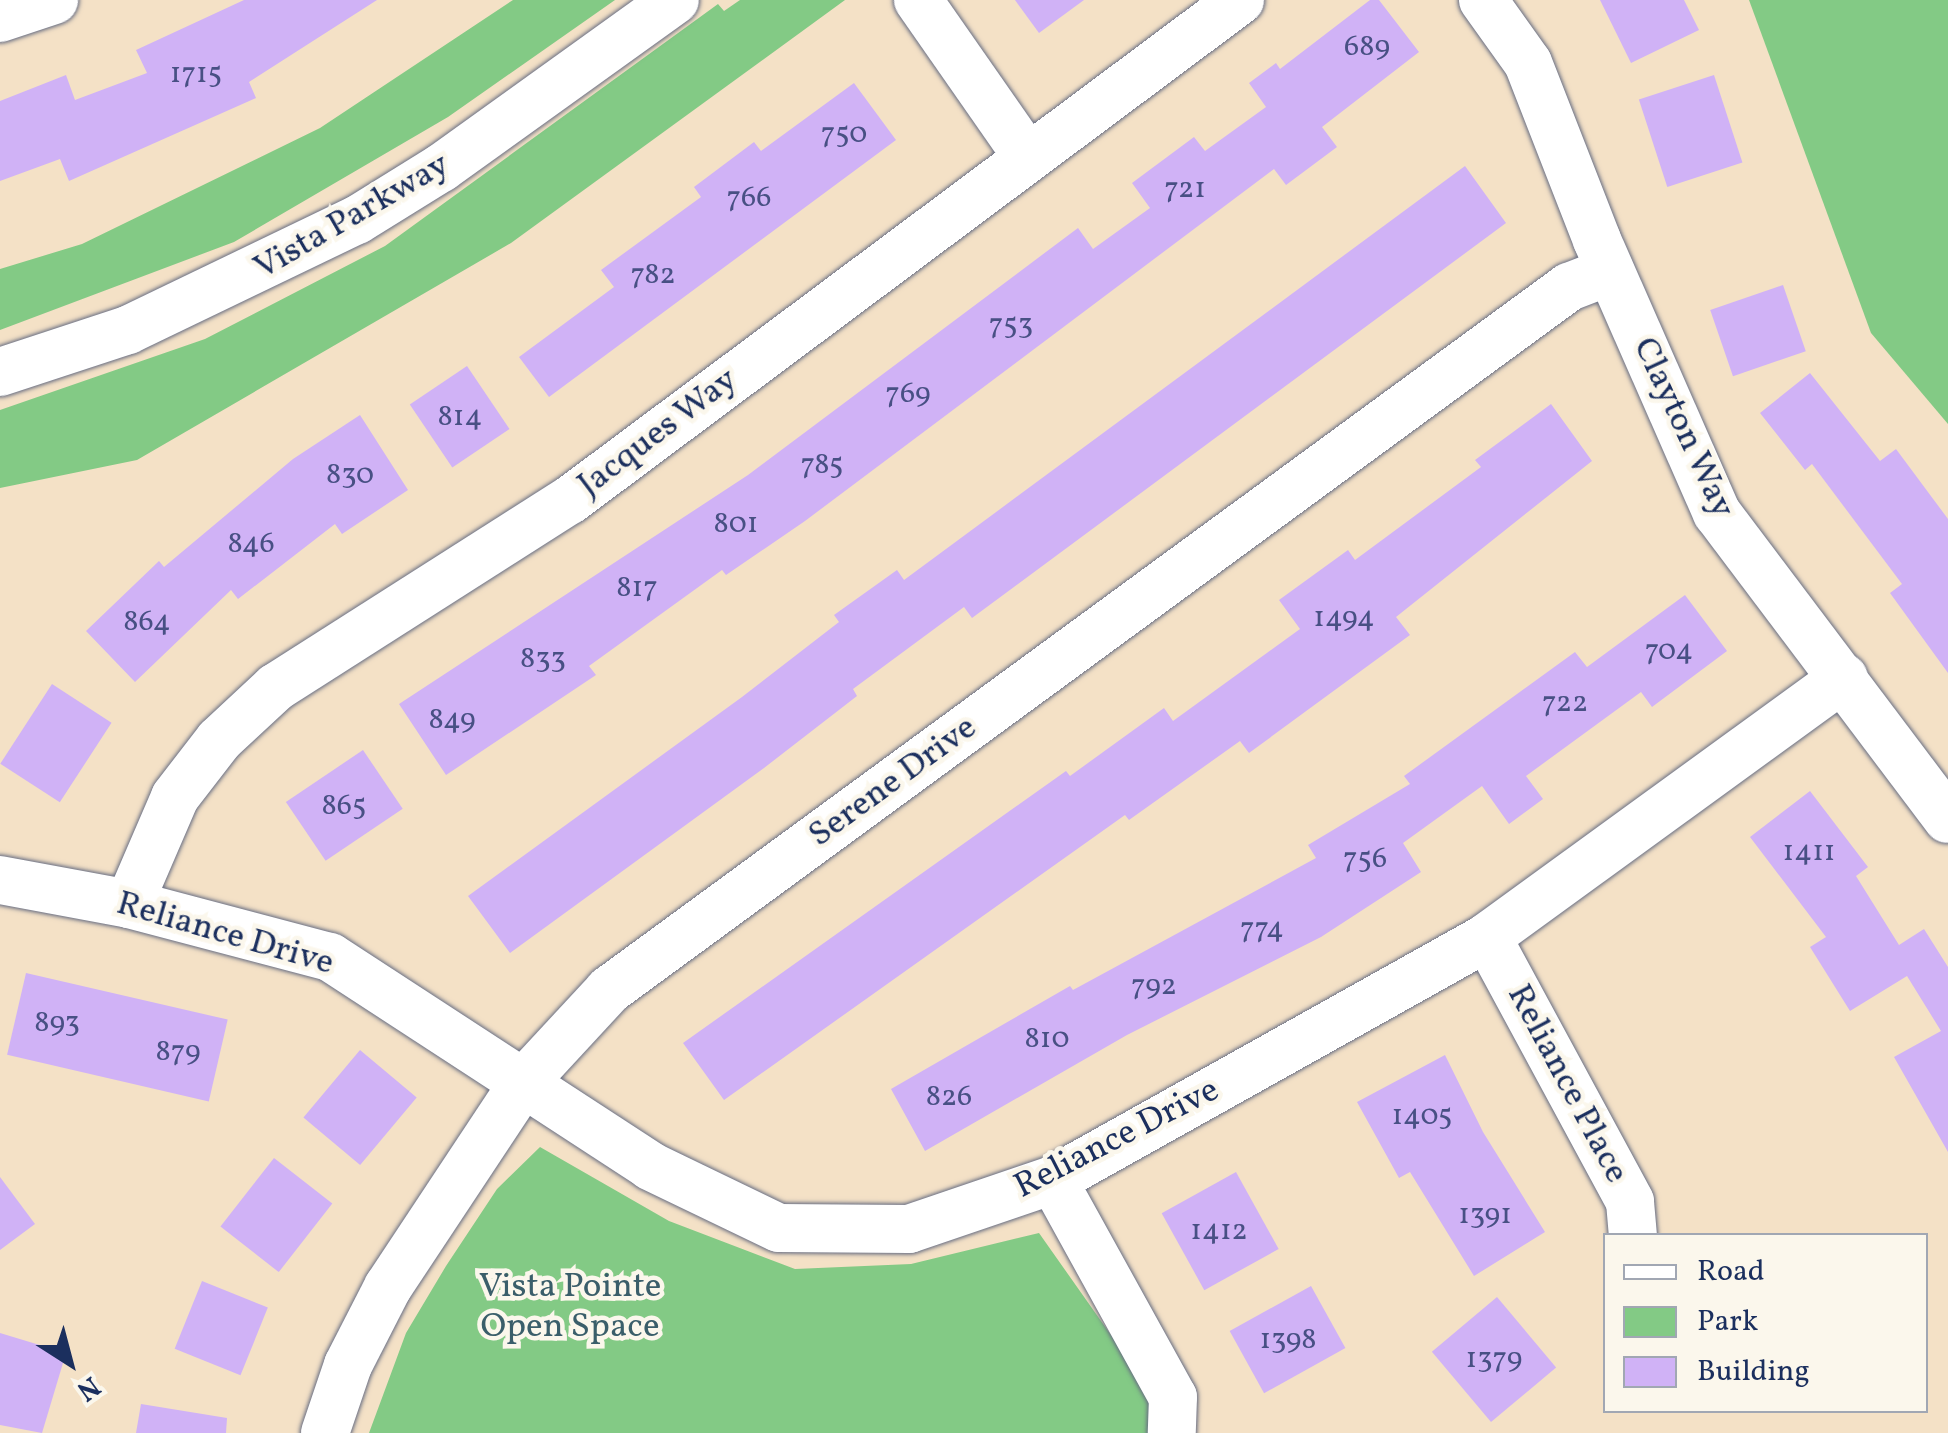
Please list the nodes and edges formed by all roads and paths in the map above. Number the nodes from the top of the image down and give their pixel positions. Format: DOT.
graph roads {
  1 [pos="54,0"];
  2 [pos="673,0"];
  3 [pos="1240,0"];
  4 [pos="1483,0"];
  5 [pos="917,10"];
  6 [pos="0,18"];
  7 [pos="1026,155"];
  8 [pos="1610,271"];
  9 [pos="0,372"];
  10 [pos="1844,678"];
  11 [pos="1948,819"];
  12 [pos="0,880"];
  13 [pos="129,904"];
  14 [pos="1487,937"];
  15 [pos="522,1083"];
  16 [pos="1053,1180"];
  17 [pos="1633,1233"];
  18 [pos="325,1433"];
  19 [pos="1172,1433"];
  1 -- 6 [label="street"];
  2 -- 9 [label="street, Vista Parkway"];
  3 -- 7 [label="street, Jacques Way"];
  4 -- 8 [label="street, Clayton Way"];
  5 -- 7 [label="street"];
  7 -- 13 [label="street, Jacques Way"];
  8 -- 10 [label="street, Clayton Way"];
  8 -- 15 [label="street, Serene Drive"];
  10 -- 11 [label="street, Clayton Way"];
  10 -- 14 [label="street, Reliance Drive"];
  12 -- 13 [label="street, Reliance Drive"];
  13 -- 15 [label="street, Reliance Drive"];
  14 -- 16 [label="street, Reliance Drive"];
  14 -- 17 [label="street, Reliance Place"];
  15 -- 16 [label="street, Reliance Drive"];
  15 -- 18 [label="street, Serene Drive"];
  16 -- 19 [label="street"];
}
